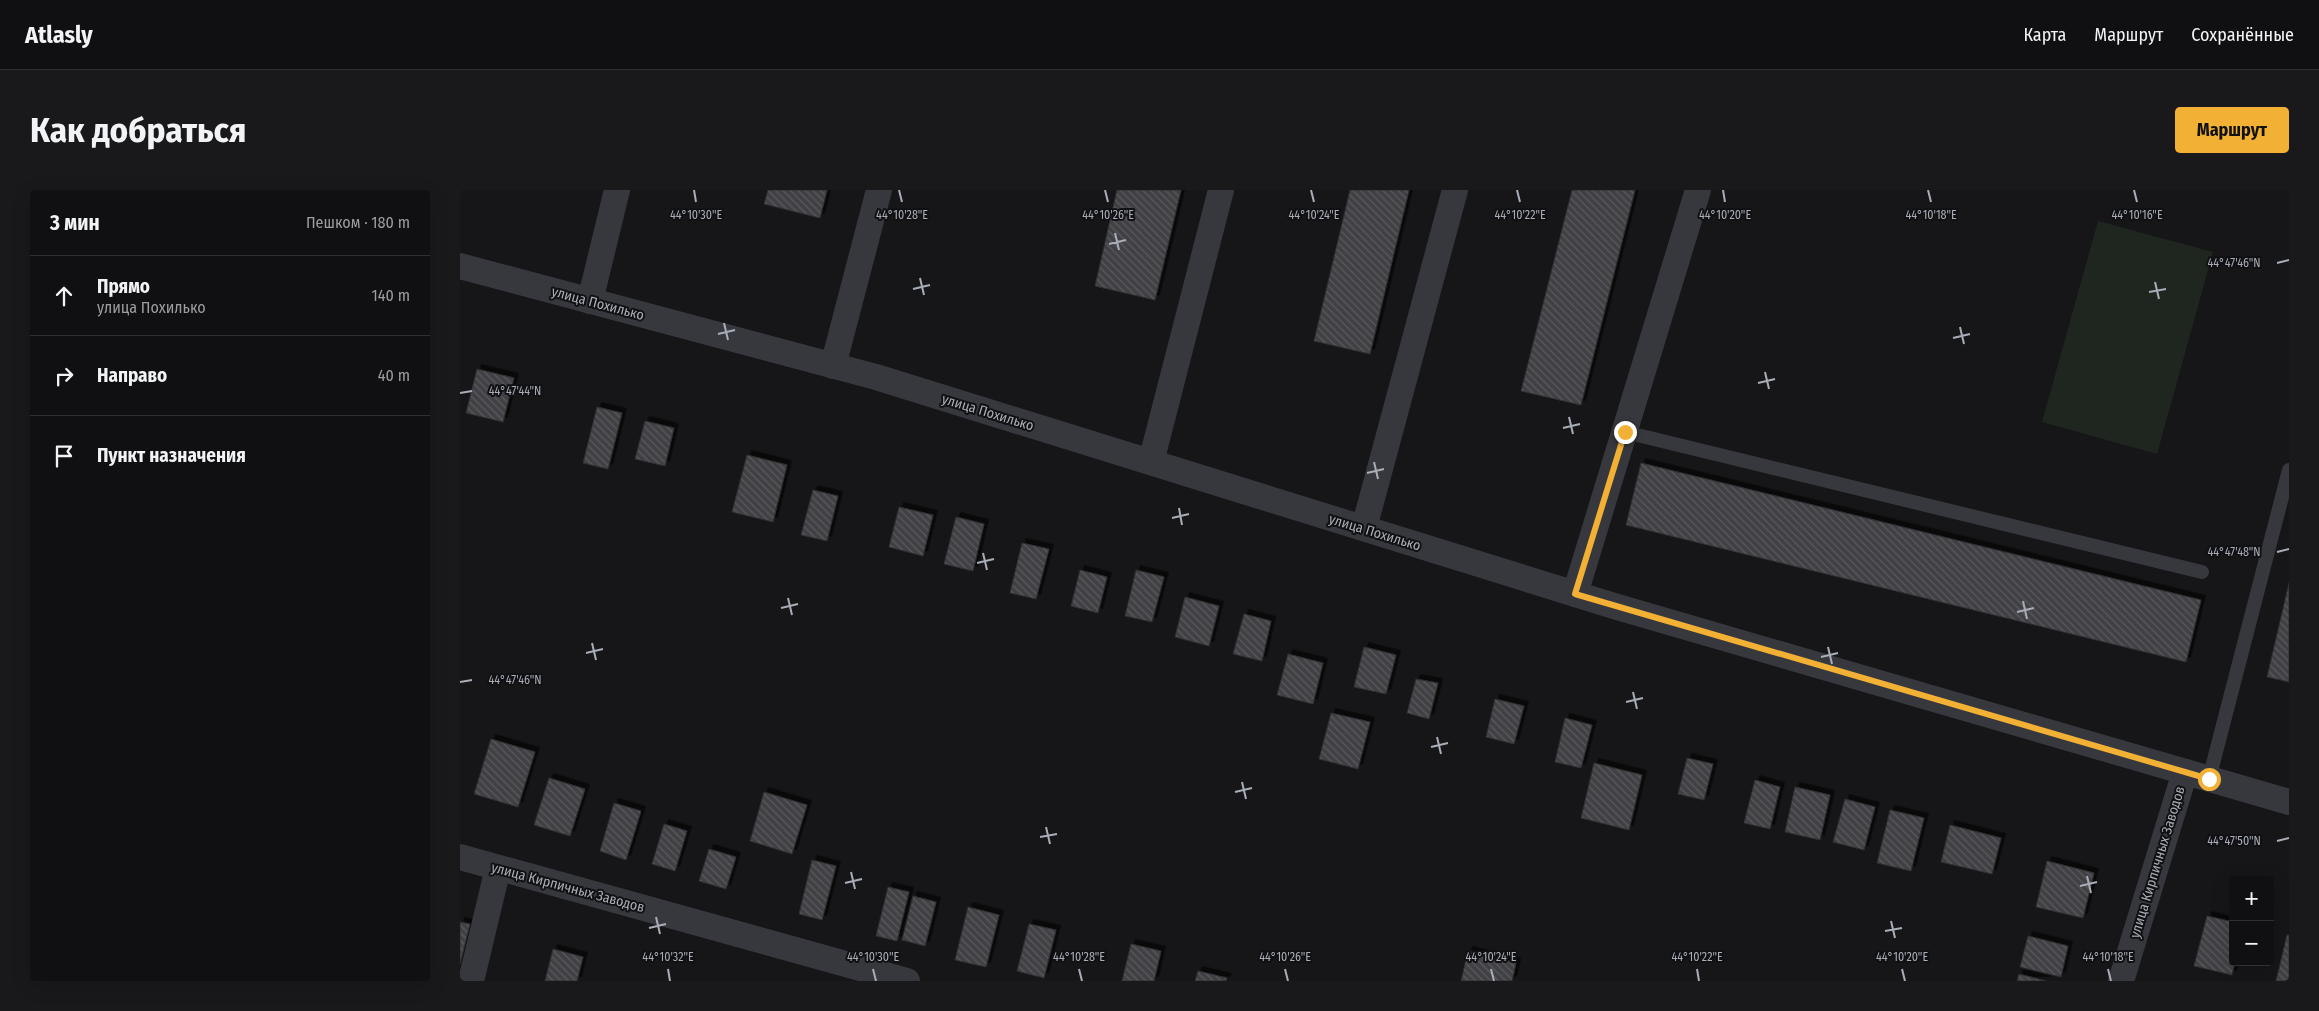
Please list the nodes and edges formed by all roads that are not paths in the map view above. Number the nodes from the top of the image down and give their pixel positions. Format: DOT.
graph roads {
  1 [pos="617,190"];
  2 [pos="879,190"];
  3 [pos="1221,190"];
  4 [pos="1455,190"];
  5 [pos="1698,190"];
  6 [pos="460,266"];
  7 [pos="590,301"];
  8 [pos="833,366"];
  9 [pos="1625,432"];
  10 [pos="1151,462"];
  11 [pos="2289,470"];
  12 [pos="1364,528"];
  13 [pos="2202,572"];
  14 [pos="1575,594"];
  15 [pos="2197,776"];
  16 [pos="2289,802"];
  17 [pos="460,858"];
  18 [pos="498,868"];
  19 [pos="471,981"];
  20 [pos="907,981"];
  21 [pos="2121,981"];
  1 -- 7 [label="street"];
  2 -- 8 [label="street"];
  3 -- 10 [label="street"];
  4 -- 12 [label="street"];
  5 -- 9 [label="street"];
  6 -- 7 [label="street, улица Похилько"];
  7 -- 8 [label="street, улица Похилько"];
  8 -- 10 [label="street, улица Похилько"];
  9 -- 13 [label="lane"];
  9 -- 14 [label="street"];
  10 -- 12 [label="street, улица Похилько"];
  11 -- 15 [label="lane"];
  12 -- 14 [label="street, улица Похилько"];
  14 -- 15 [label="street, улица Похилько"];
  15 -- 16 [label="street, улица Похилько"];
  15 -- 21 [label="street, улица Кирпичных Заводов"];
  17 -- 18 [label="street, улица Кирпичных Заводов"];
  18 -- 19 [label="street"];
  18 -- 20 [label="street, улица Кирпичных Заводов"];
}
